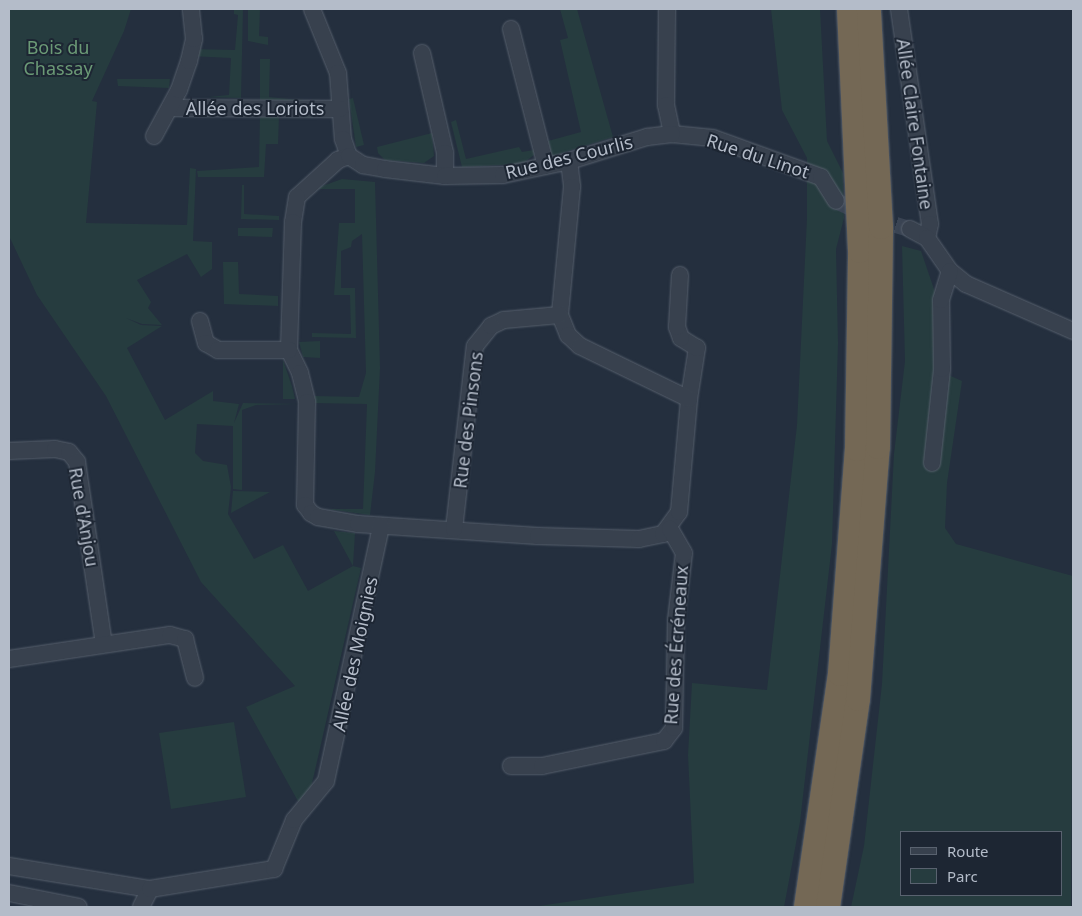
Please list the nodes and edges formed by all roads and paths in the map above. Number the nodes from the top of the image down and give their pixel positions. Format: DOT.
graph roads {
  1 [pos="191,9"];
  2 [pos="312,9"];
  3 [pos="666,9"];
  4 [pos="848,9"];
  5 [pos="869,9"];
  6 [pos="899,9"];
  7 [pos="511,29"];
  8 [pos="422,54"];
  9 [pos="170,108"];
  10 [pos="340,109"];
  11 [pos="672,134"];
  12 [pos="154,136"];
  13 [pos="348,156"];
  14 [pos="569,161"];
  15 [pos="546,166"];
  16 [pos="445,176"];
  17 [pos="836,201"];
  18 [pos="910,229"];
  19 [pos="927,238"];
  20 [pos="950,271"];
  21 [pos="680,275"];
  22 [pos="560,315"];
  23 [pos="200,321"];
  24 [pos="1073,331"];
  25 [pos="290,350"];
  26 [pos="689,399"];
  27 [pos="9,451"];
  28 [pos="932,463"];
  29 [pos="381,526"];
  30 [pos="454,529"];
  31 [pos="670,529"];
  32 [pos="104,644"];
  33 [pos="9,659"];
  34 [pos="196,678"];
  35 [pos="511,766"];
  36 [pos="9,866"];
  37 [pos="150,889"];
  38 [pos="9,893"];
  39 [pos="79,907"];
  40 [pos="141,907"];
  41 [pos="806,907"];
  42 [pos="828,907"];
  1 -- 9 [label="street, Allée des Loriots"];
  2 -- 10 [label="street"];
  3 -- 11 [label="street"];
  4 -- 41 [label="highway"];
  5 -- 42 [label="highway"];
  6 -- 19 [label="street, Allée Claire Fontaine"];
  7 -- 15 [label="street"];
  8 -- 16 [label="street"];
  9 -- 10 [label="street, Allée des Loriots"];
  9 -- 12 [label="street, Allée des Loriots"];
  10 -- 13 [label="street"];
  11 -- 14 [label="street, Rue des Courlis"];
  11 -- 17 [label="street, Rue du Linot"];
  13 -- 16 [label="street, Rue des Courlis"];
  13 -- 25 [label="street"];
  14 -- 15 [label="street, Rue des Courlis"];
  14 -- 22 [label="street"];
  15 -- 16 [label="street, Rue des Courlis"];
  18 -- 19 [label="street"];
  19 -- 20 [label="street"];
  20 -- 24 [label="street"];
  20 -- 28 [label="street"];
  21 -- 26 [label="street"];
  22 -- 26 [label="street"];
  22 -- 30 [label="street, Rue des Pinsons"];
  23 -- 25 [label="street"];
  25 -- 29 [label="street"];
  26 -- 31 [label="street"];
  27 -- 32 [label="street, Rue d'Anjou"];
  29 -- 30 [label="street"];
  29 -- 37 [label="street, Allée des Moignies"];
  30 -- 31 [label="street"];
  31 -- 35 [label="street, Rue des Écréneaux"];
  32 -- 33 [label="street"];
  32 -- 34 [label="street"];
  36 -- 37 [label="street"];
  37 -- 40 [label="street"];
  38 -- 39 [label="street"];
}
